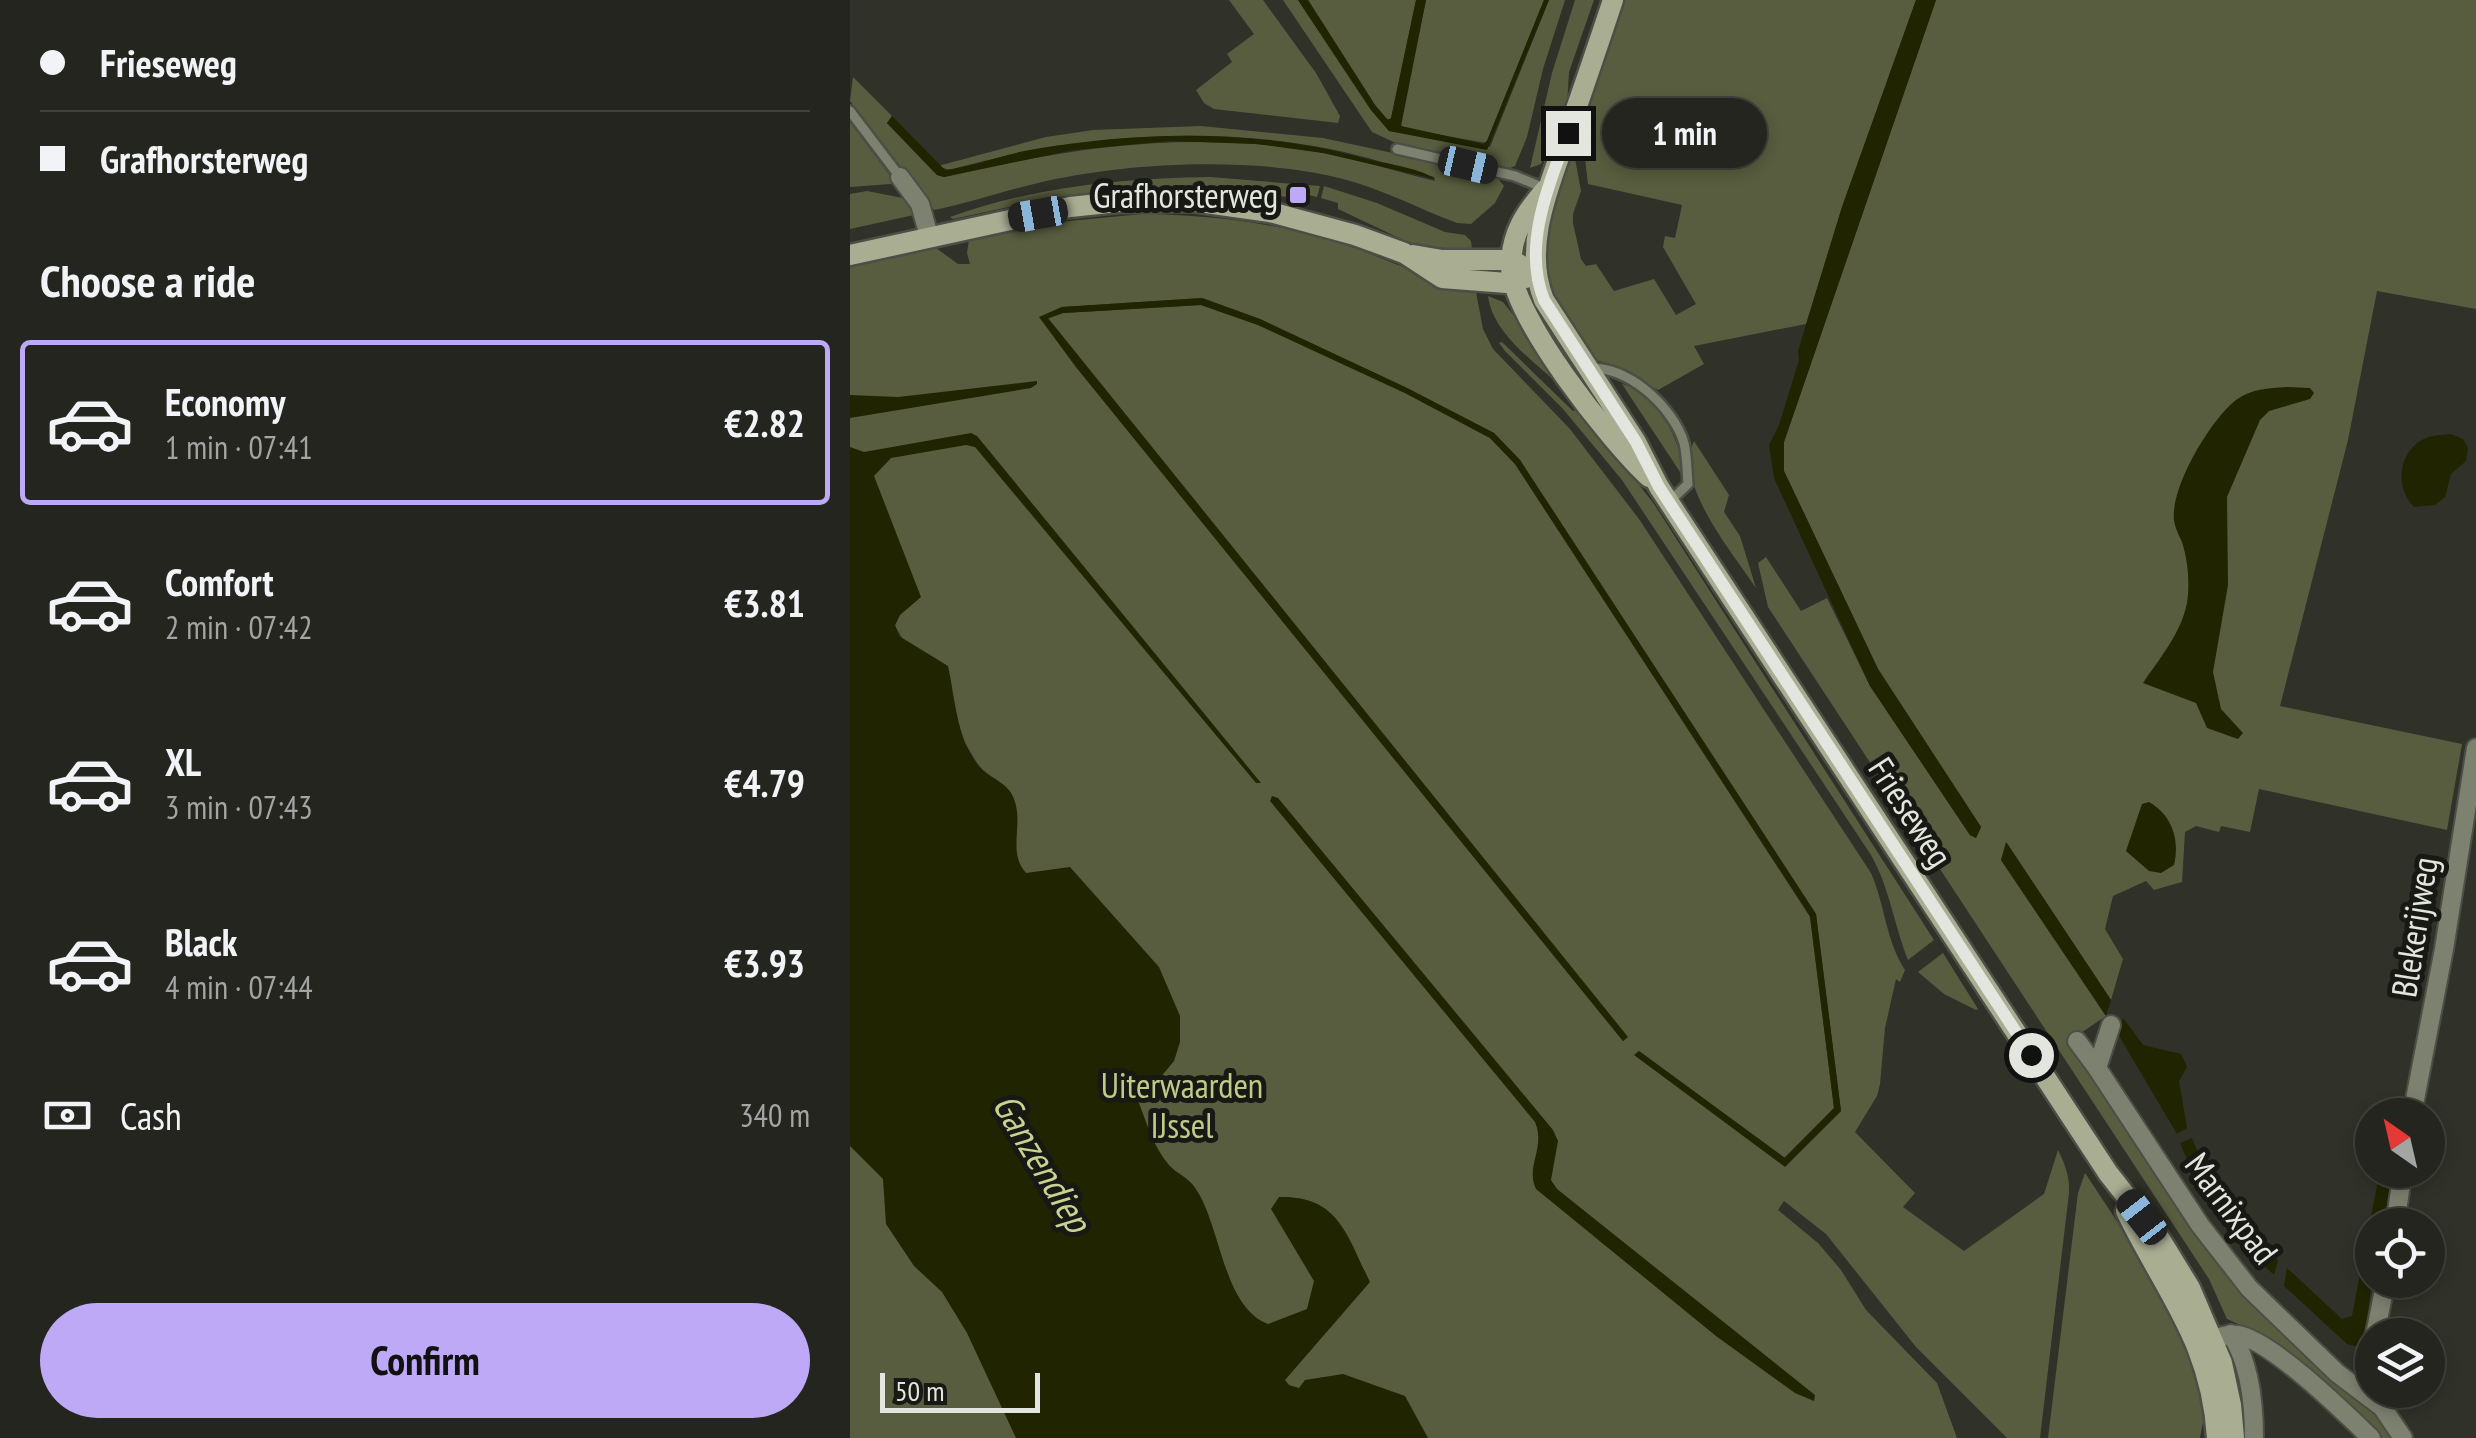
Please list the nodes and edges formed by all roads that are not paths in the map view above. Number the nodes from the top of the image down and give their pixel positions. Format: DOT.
graph roads {
  1 [pos="1614,0"];
  2 [pos="850,111"];
  3 [pos="1397,149"];
  4 [pos="900,178"];
  5 [pos="1546,189"];
  6 [pos="928,236"];
  7 [pos="1404,253"];
  8 [pos="850,254"];
  9 [pos="1512,260"];
  10 [pos="1536,275"];
  11 [pos="1513,283"];
  12 [pos="1579,376"];
  13 [pos="1664,494"];
  14 [pos="2476,748"];
  15 [pos="2111,1025"];
  16 [pos="2077,1041"];
  17 [pos="2097,1068"];
  18 [pos="2415,1098"];
  19 [pos="2214,1340"];
  20 [pos="2355,1385"];
  21 [pos="2381,1408"];
  22 [pos="2399,1431"];
  23 [pos="2217,1438"];
  24 [pos="2234,1438"];
  25 [pos="2254,1438"];
  26 [pos="2371,1438"];
  27 [pos="2414,1438"];
  1 -- 5 [label="main road"];
  2 -- 4 [label="lane"];
  3 -- 5 [label="lane"];
  4 -- 6 [label="street"];
  5 -- 9 [label="main road"];
  5 -- 10 [label="main road"];
  6 -- 7 [label="main road"];
  6 -- 8 [label="main road"];
  7 -- 9 [label="main road"];
  7 -- 11 [label="main road"];
  9 -- 10 [label="main road"];
  9 -- 11 [label="main road, Frieseweg"];
  10 -- 11 [label="main road"];
  10 -- 12 [label="main road, Frieseweg"];
  11 -- 12 [label="main road, Frieseweg"];
  12 -- 13 [label="main road, Frieseweg"];
  12 -- 13 [label="lane"];
  13 -- 19 [label="main road, Frieseweg"];
  14 -- 18 [label="street, Blekerijweg"];
  15 -- 17 [label="street"];
  16 -- 17 [label="street"];
  17 -- 20 [label="street, Marnixpad"];
  19 -- 23 [label="main road"];
  19 -- 24 [label="main road"];
  19 -- 25 [label="street"];
  19 -- 26 [label="street"];
  21 -- 22 [label="street"];
  22 -- 27 [label="street"];
}
